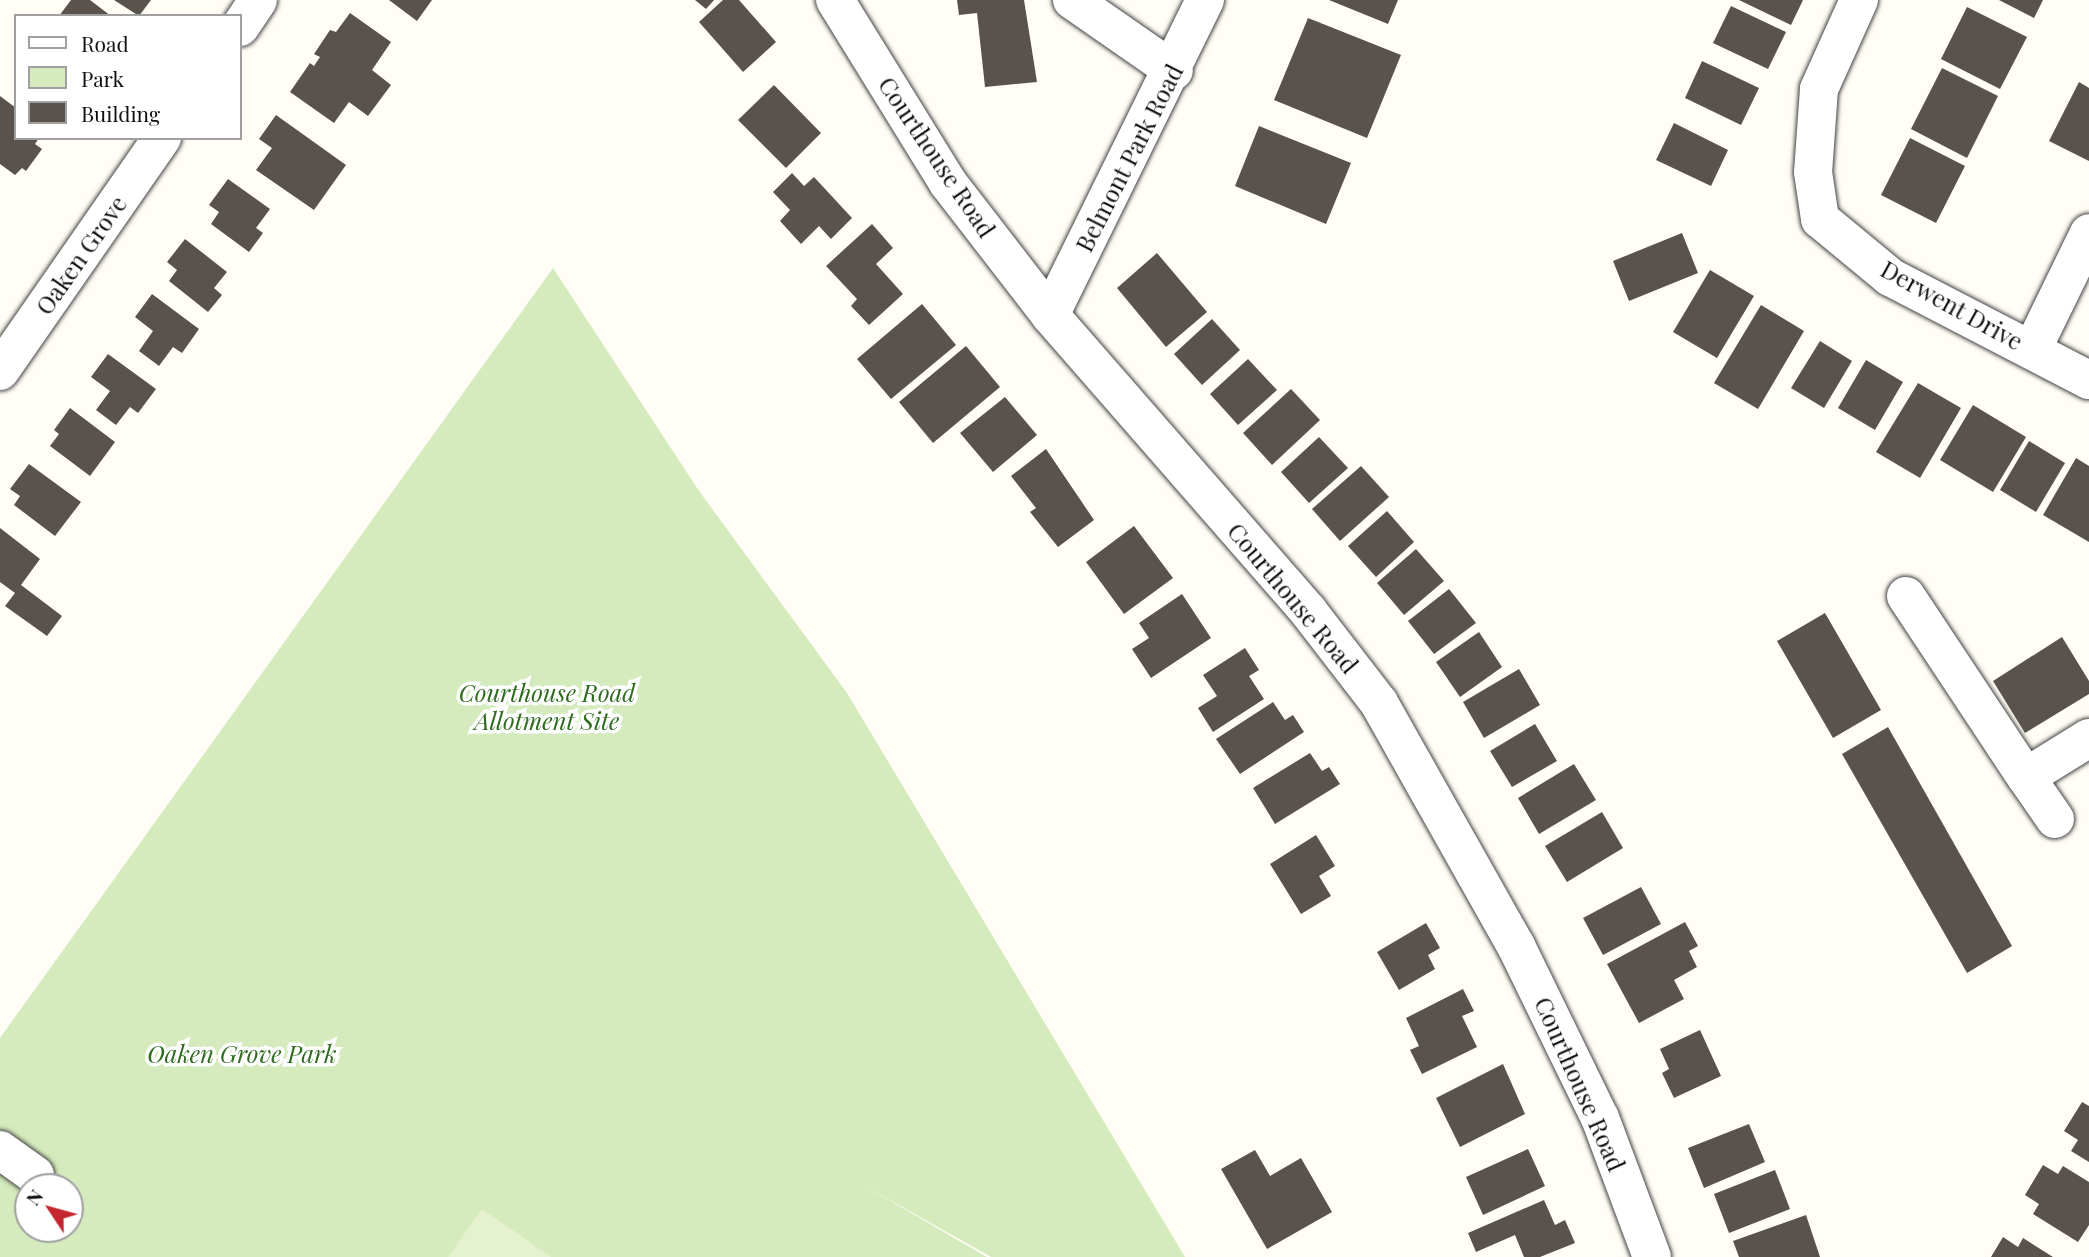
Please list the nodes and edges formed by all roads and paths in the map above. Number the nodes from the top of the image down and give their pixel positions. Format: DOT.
graph roads {
  1 [pos="258,0"];
  2 [pos="835,0"];
  3 [pos="1072,0"];
  4 [pos="1205,0"];
  5 [pos="1859,0"];
  6 [pos="242,24"];
  7 [pos="1174,71"];
  8 [pos="161,140"];
  9 [pos="2089,233"];
  10 [pos="1050,315"];
  11 [pos="2032,349"];
  12 [pos="5,352"];
  13 [pos="2089,380"];
  14 [pos="1906,596"];
  15 [pos="2089,738"];
  16 [pos="2026,777"];
  17 [pos="2055,819"];
  18 [pos="0,1150"];
  19 [pos="32,1173"];
  20 [pos="1652,1257"];
  1 -- 6 [label="street"];
  2 -- 10 [label="street, Courthouse Road"];
  3 -- 7 [label="street"];
  4 -- 7 [label="street, Belmont Park Road"];
  5 -- 11 [label="street, Derwent Drive"];
  7 -- 10 [label="street, Belmont Park Road"];
  8 -- 12 [label="street, Oaken Grove"];
  9 -- 11 [label="street, Derwent Drive"];
  10 -- 20 [label="street, Courthouse Road"];
  11 -- 13 [label="street, Derwent Drive"];
  14 -- 16 [label="street"];
  15 -- 16 [label="street"];
  16 -- 17 [label="street"];
  18 -- 19 [label="street"];
}
